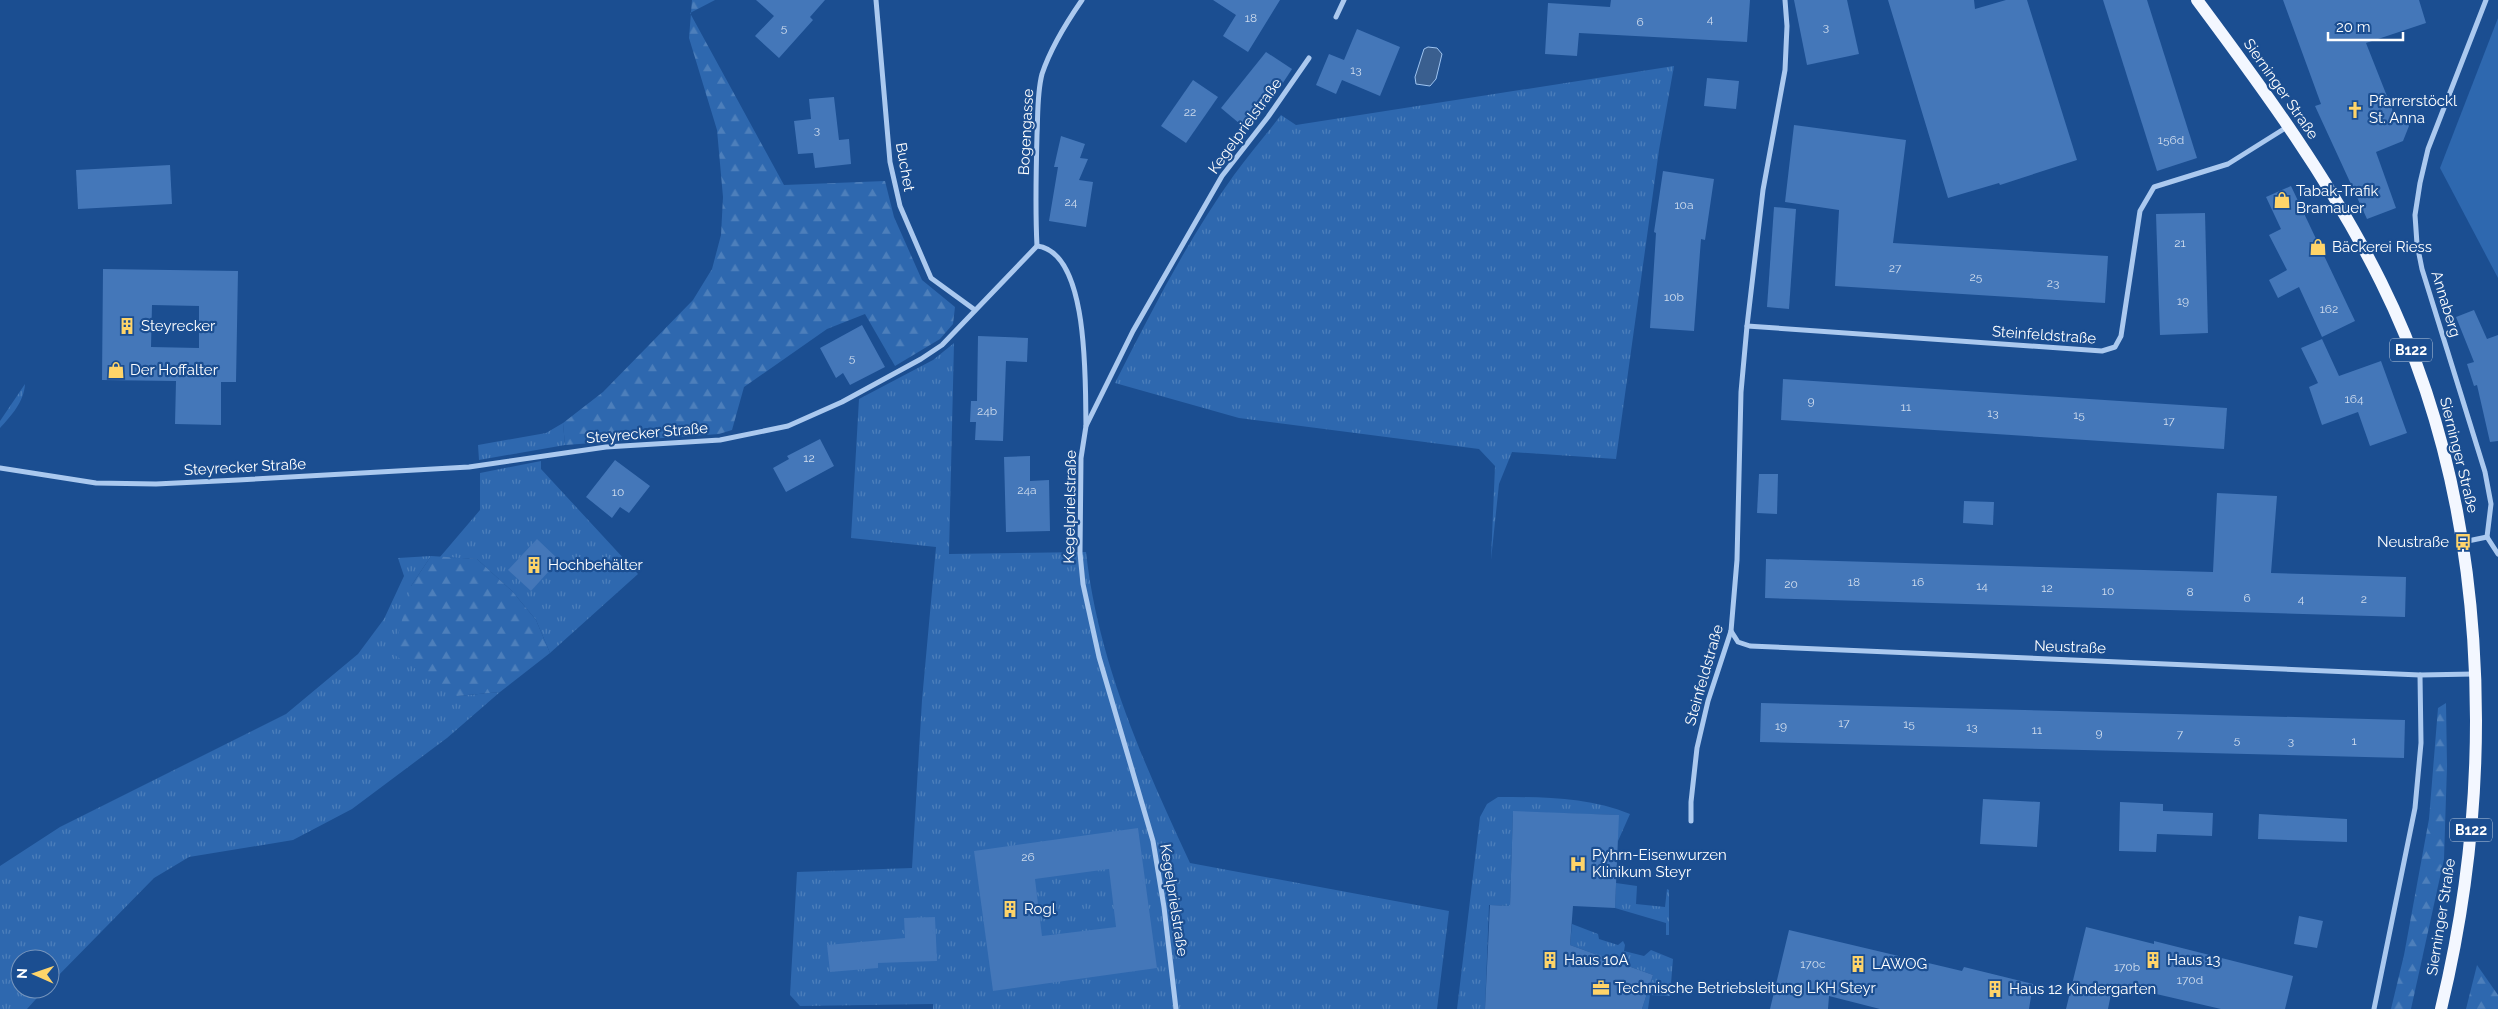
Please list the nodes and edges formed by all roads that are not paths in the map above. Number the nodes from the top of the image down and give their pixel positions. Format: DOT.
graph roads {
  1 [pos="876,0"];
  2 [pos="1082,0"];
  3 [pos="1344,0"];
  4 [pos="1785,0"];
  5 [pos="2197,0"];
  6 [pos="2486,0"];
  7 [pos="1336,17"];
  8 [pos="1309,58"];
  9 [pos="2288,127"];
  10 [pos="1037,246"];
  11 [pos="975,310"];
  12 [pos="1747,326"];
  13 [pos="1086,426"];
  14 [pos="0,468"];
  15 [pos="2486,537"];
  16 [pos="2463,542"];
  17 [pos="2498,554"];
  18 [pos="1731,631"];
  19 [pos="2474,674"];
  20 [pos="2420,675"];
  21 [pos="1691,821"];
  22 [pos="1176,1009"];
  23 [pos="2374,1009"];
  24 [pos="2441,1009"];
  1 -- 11 [label="street, Buchet"];
  2 -- 10 [label="street, Bogengasse"];
  3 -- 7 [label="street"];
  4 -- 12 [label="street, Steinfeldstraße"];
  5 -- 9 [label="main road, Sierninger Straße / B122"];
  6 -- 15 [label="street, Annaberg"];
  8 -- 13 [label="street, Kegelprielstraße"];
  9 -- 12 [label="street, Steinfeldstraße"];
  9 -- 16 [label="main road, Sierninger Straße / B122"];
  10 -- 11 [label="street, Steyrecker Straße"];
  10 -- 13 [label="street"];
  11 -- 14 [label="street, Steyrecker Straße"];
  12 -- 18 [label="street, Steinfeldstraße"];
  13 -- 22 [label="street, Kegelprielstraße"];
  15 -- 16 [label="street"];
  15 -- 17 [label="street"];
  16 -- 19 [label="main road, Sierninger Straße / B122"];
  18 -- 20 [label="street, Neustraße"];
  18 -- 21 [label="street, Steinfeldstraße"];
  19 -- 20 [label="street, Neustraße"];
  19 -- 24 [label="main road, Sierninger Straße / B122"];
  20 -- 23 [label="street"];
}
